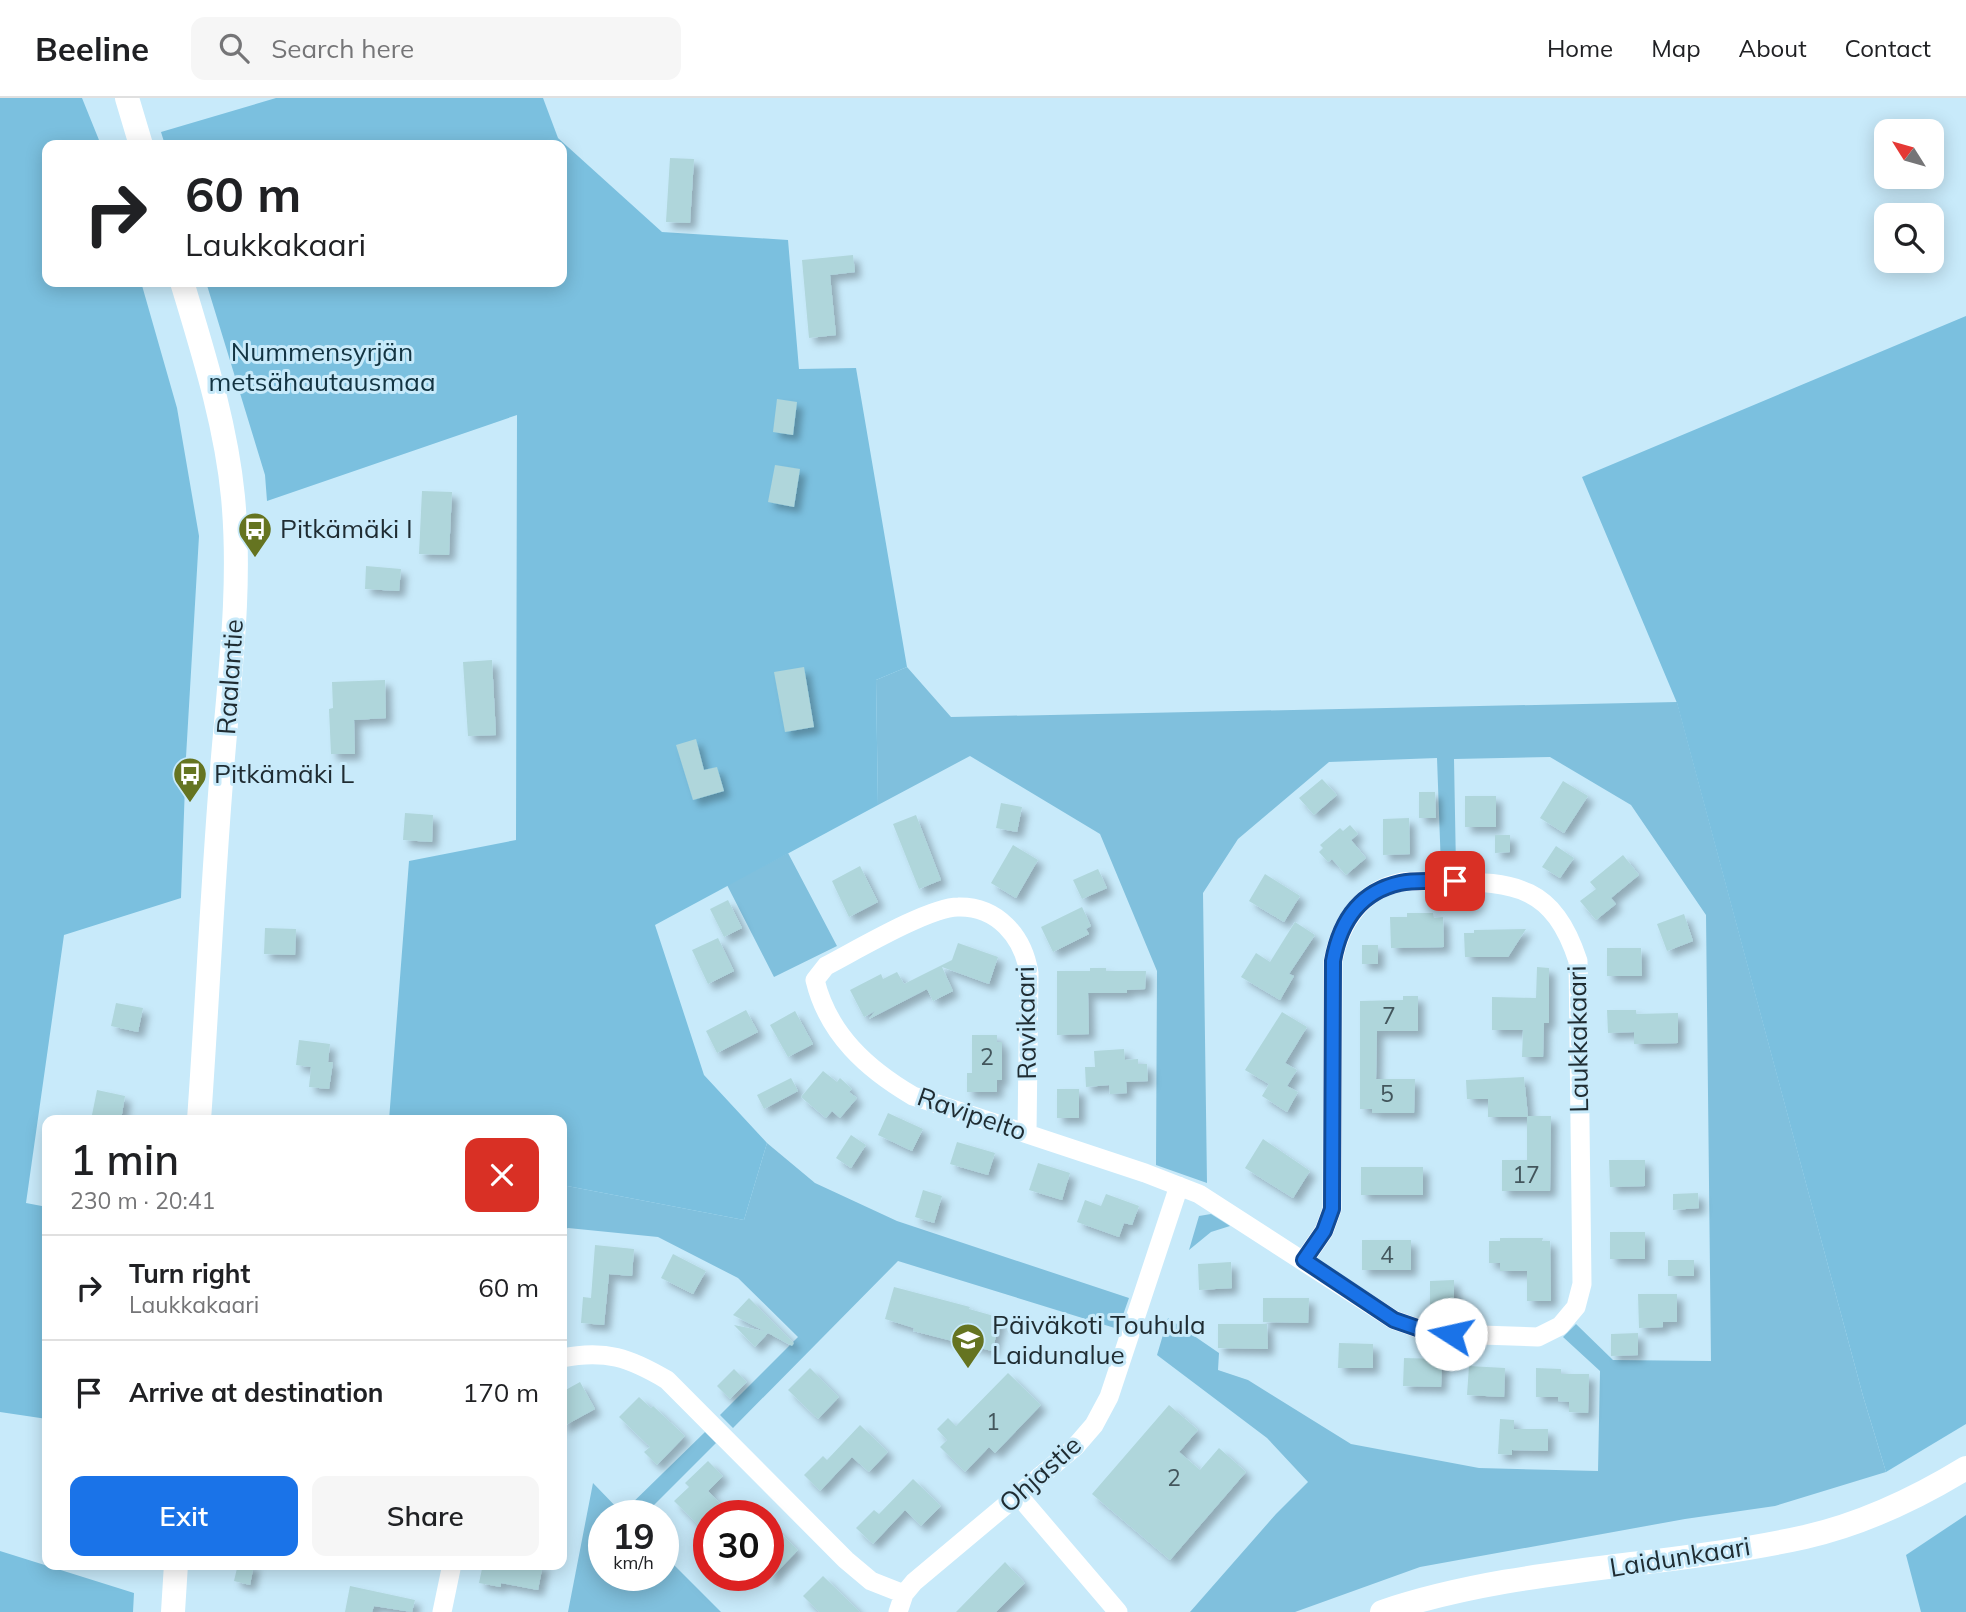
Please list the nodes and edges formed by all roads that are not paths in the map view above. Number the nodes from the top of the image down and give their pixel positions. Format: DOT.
graph roads {
  1 [pos="127,98"];
  2 [pos="140,140"];
  3 [pos="183,287"];
  4 [pos="815,980"];
  5 [pos="199,1115"];
  6 [pos="1027,1133"];
  7 [pos="1179,1185"];
  8 [pos="1304,1260"];
  9 [pos="1560,1326"];
  10 [pos="567,1357"];
  11 [pos="1966,1468"];
  12 [pos="1018,1495"];
  13 [pos="176,1570"];
  14 [pos="451,1570"];
  15 [pos="901,1603"];
  16 [pos="173,1612"];
  17 [pos="442,1612"];
  18 [pos="1118,1612"];
  19 [pos="1382,1612"];
  1 -- 2 [label="street"];
  3 -- 5 [label="street, Raalantie"];
  4 -- 6 [label="street, Ravipelto"];
  4 -- 6 [label="street, Ravikaari"];
  6 -- 7 [label="street, Ravipelto"];
  7 -- 8 [label="street, Ravipelto"];
  7 -- 12 [label="street, Ohjastie"];
  8 -- 9 [label="street, Ravipelto"];
  8 -- 9 [label="street, Laukkakaari"];
  10 -- 15 [label="street"];
  11 -- 19 [label="street, Laidunkaari"];
  12 -- 15 [label="street, Ohjastie"];
  12 -- 18 [label="street"];
  13 -- 16 [label="street"];
  14 -- 17 [label="street"];
}
